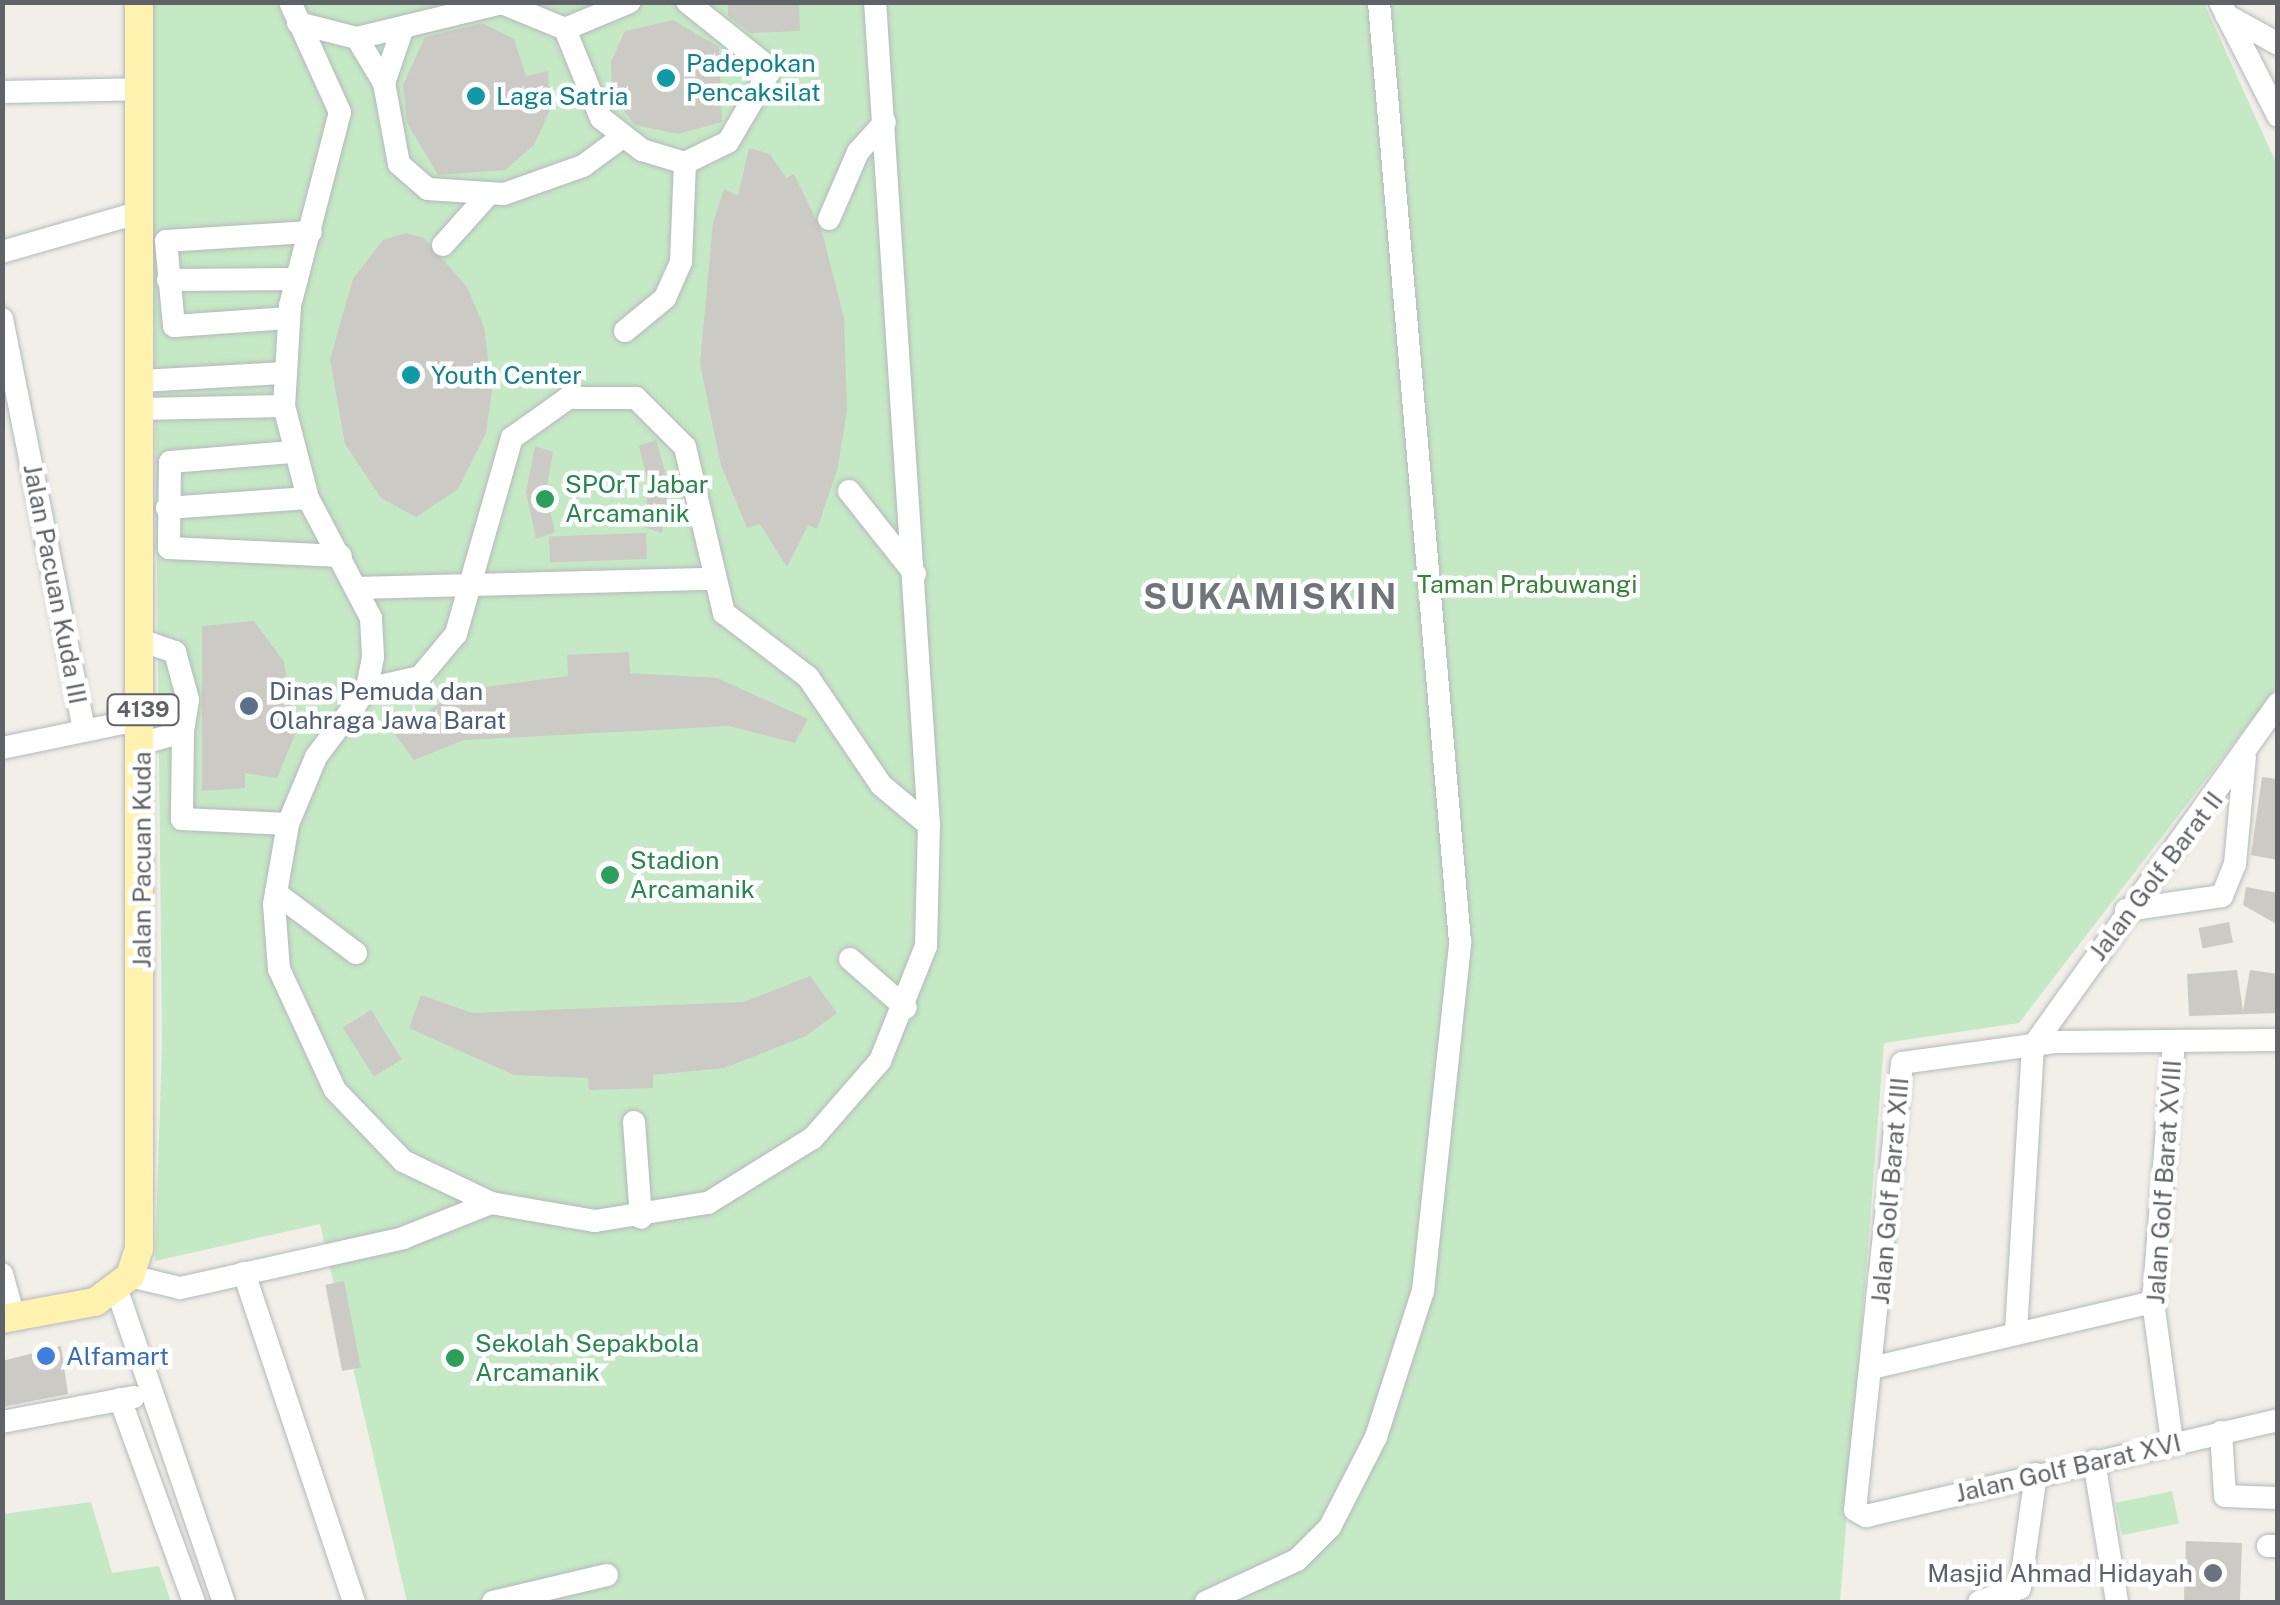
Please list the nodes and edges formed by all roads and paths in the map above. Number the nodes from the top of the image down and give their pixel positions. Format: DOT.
graph roads {
  1 [pos="139,2"];
  2 [pos="630,2"];
  3 [pos="687,2"];
  4 [pos="875,2"];
  5 [pos="1379,2"];
  6 [pos="502,3"];
  7 [pos="2223,9"];
  8 [pos="294,13"];
  9 [pos="564,29"];
  10 [pos="401,33"];
  11 [pos="356,38"];
  12 [pos="2278,44"];
  13 [pos="384,83"];
  14 [pos="140,89"];
  15 [pos="2,92"];
  16 [pos="2278,116"];
  17 [pos="885,122"];
  18 [pos="621,138"];
  19 [pos="686,163"];
  20 [pos="486,197"];
  21 [pos="137,213"];
  22 [pos="829,219"];
  23 [pos="311,232"];
  24 [pos="443,245"];
  25 [pos="2,252"];
  26 [pos="297,279"];
  27 [pos="168,280"];
  28 [pos="2,318"];
  29 [pos="288,318"];
  30 [pos="625,331"];
  31 [pos="282,373"];
  32 [pos="141,381"];
  33 [pos="284,406"];
  34 [pos="141,409"];
  35 [pos="291,452"];
  36 [pos="849,491"];
  37 [pos="308,498"];
  38 [pos="166,508"];
  39 [pos="341,556"];
  40 [pos="915,574"];
  41 [pos="711,579"];
  42 [pos="477,584"];
  43 [pos="358,588"];
  44 [pos="143,640"];
  45 [pos="367,690"];
  46 [pos="2276,707"];
  47 [pos="84,731"];
  48 [pos="143,731"];
  49 [pos="183,732"];
  50 [pos="2,748"];
  51 [pos="2245,758"];
  52 [pos="288,824"];
  53 [pos="929,826"];
  54 [pos="276,893"];
  55 [pos="2126,910"];
  56 [pos="356,954"];
  57 [pos="850,959"];
  58 [pos="906,1008"];
  59 [pos="2278,1040"];
  60 [pos="2174,1041"];
  61 [pos="2033,1046"];
  62 [pos="634,1122"];
  63 [pos="490,1204"];
  64 [pos="640,1218"];
  65 [pos="244,1272"];
  66 [pos="2,1274"];
  67 [pos="124,1283"];
  68 [pos="2153,1302"];
  69 [pos="8,1318"];
  70 [pos="2016,1332"];
  71 [pos="1876,1367"];
  72 [pos="152,1393"];
  73 [pos="120,1399"];
  74 [pos="2278,1420"];
  75 [pos="2,1422"];
  76 [pos="2221,1432"];
  77 [pos="2172,1442"];
  78 [pos="2094,1461"];
  79 [pos="2036,1474"];
  80 [pos="2278,1498"];
  81 [pos="1858,1515"];
  82 [pos="607,1576"];
  83 [pos="194,1602"];
  84 [pos="224,1602"];
  85 [pos="354,1602"];
  86 [pos="494,1602"];
  87 [pos="1206,1602"];
  88 [pos="1978,1602"];
  89 [pos="2117,1602"];
  1 -- 14 [label="main road, Jalan Pacuan Kuda / 4139"];
  2 -- 9 [label="street"];
  3 -- 19 [label="street"];
  4 -- 17 [label="street"];
  5 -- 87 [label="street"];
  6 -- 9 [label="street"];
  6 -- 10 [label="street"];
  7 -- 12 [label="street"];
  7 -- 16 [label="street"];
  8 -- 11 [label="street"];
  8 -- 23 [label="street"];
  9 -- 18 [label="street"];
  10 -- 11 [label="street"];
  10 -- 13 [label="street"];
  11 -- 13 [label="street"];
  13 -- 20 [label="street"];
  14 -- 15 [label="street"];
  14 -- 21 [label="main road, Jalan Pacuan Kuda / 4139"];
  17 -- 22 [label="street"];
  17 -- 40 [label="street"];
  18 -- 19 [label="street"];
  18 -- 20 [label="street"];
  19 -- 30 [label="street"];
  20 -- 24 [label="street"];
  21 -- 25 [label="street"];
  21 -- 32 [label="main road, Jalan Pacuan Kuda / 4139"];
  23 -- 26 [label="street"];
  23 -- 27 [label="street"];
  26 -- 27 [label="street"];
  26 -- 29 [label="street"];
  27 -- 29 [label="street"];
  28 -- 47 [label="street, Jalan Pacuan Kuda III"];
  29 -- 31 [label="street"];
  31 -- 32 [label="street"];
  31 -- 33 [label="street"];
  32 -- 34 [label="main road, Jalan Pacuan Kuda / 4139"];
  33 -- 34 [label="street"];
  33 -- 35 [label="street"];
  34 -- 44 [label="main road, Jalan Pacuan Kuda / 4139"];
  35 -- 37 [label="street"];
  35 -- 38 [label="street"];
  36 -- 40 [label="street"];
  37 -- 38 [label="street"];
  37 -- 39 [label="street"];
  38 -- 39 [label="street"];
  39 -- 43 [label="street"];
  40 -- 53 [label="street"];
  41 -- 42 [label="street"];
  41 -- 42 [label="street"];
  41 -- 53 [label="street"];
  42 -- 43 [label="street"];
  42 -- 45 [label="street"];
  43 -- 45 [label="street"];
  44 -- 48 [label="main road, Jalan Pacuan Kuda / 4139"];
  44 -- 49 [label="street"];
  45 -- 52 [label="street"];
  46 -- 51 [label="street, Jalan Golf Barat II"];
  47 -- 48 [label="street"];
  47 -- 50 [label="street"];
  48 -- 49 [label="street"];
  48 -- 67 [label="main road, Jalan Pacuan Kuda / 4139"];
  49 -- 52 [label="street"];
  51 -- 55 [label="street, Jalan Golf Barat II"];
  51 -- 55 [label="street"];
  52 -- 54 [label="street"];
  53 -- 58 [label="street"];
  54 -- 56 [label="street"];
  54 -- 63 [label="street"];
  55 -- 61 [label="street, Jalan Golf Barat II"];
  57 -- 58 [label="street"];
  58 -- 64 [label="street"];
  59 -- 60 [label="street, Jalan Golf Barat XIII"];
  60 -- 61 [label="street, Jalan Golf Barat XIII"];
  60 -- 68 [label="street, Jalan Golf Barat XVIII"];
  61 -- 70 [label="street"];
  61 -- 71 [label="street, Jalan Golf Barat XIII"];
  62 -- 64 [label="street"];
  63 -- 64 [label="street"];
  63 -- 65 [label="street"];
  65 -- 67 [label="street"];
  65 -- 85 [label="street"];
  66 -- 69 [label="street"];
  67 -- 69 [label="main road"];
  67 -- 72 [label="street"];
  68 -- 70 [label="street"];
  68 -- 77 [label="street, Jalan Golf Barat XVIII"];
  70 -- 71 [label="street"];
  71 -- 81 [label="street, Jalan Golf Barat XIII"];
  72 -- 73 [label="street"];
  72 -- 84 [label="street"];
  73 -- 75 [label="street"];
  73 -- 83 [label="street"];
  74 -- 76 [label="street, Jalan Golf Barat XVI"];
  76 -- 77 [label="street, Jalan Golf Barat XVI"];
  76 -- 80 [label="street"];
  77 -- 78 [label="street, Jalan Golf Barat XVI"];
  78 -- 79 [label="street, Jalan Golf Barat XVI"];
  78 -- 89 [label="street"];
  79 -- 81 [label="street, Jalan Golf Barat XVI"];
  79 -- 88 [label="street"];
  82 -- 86 [label="street"];
}
